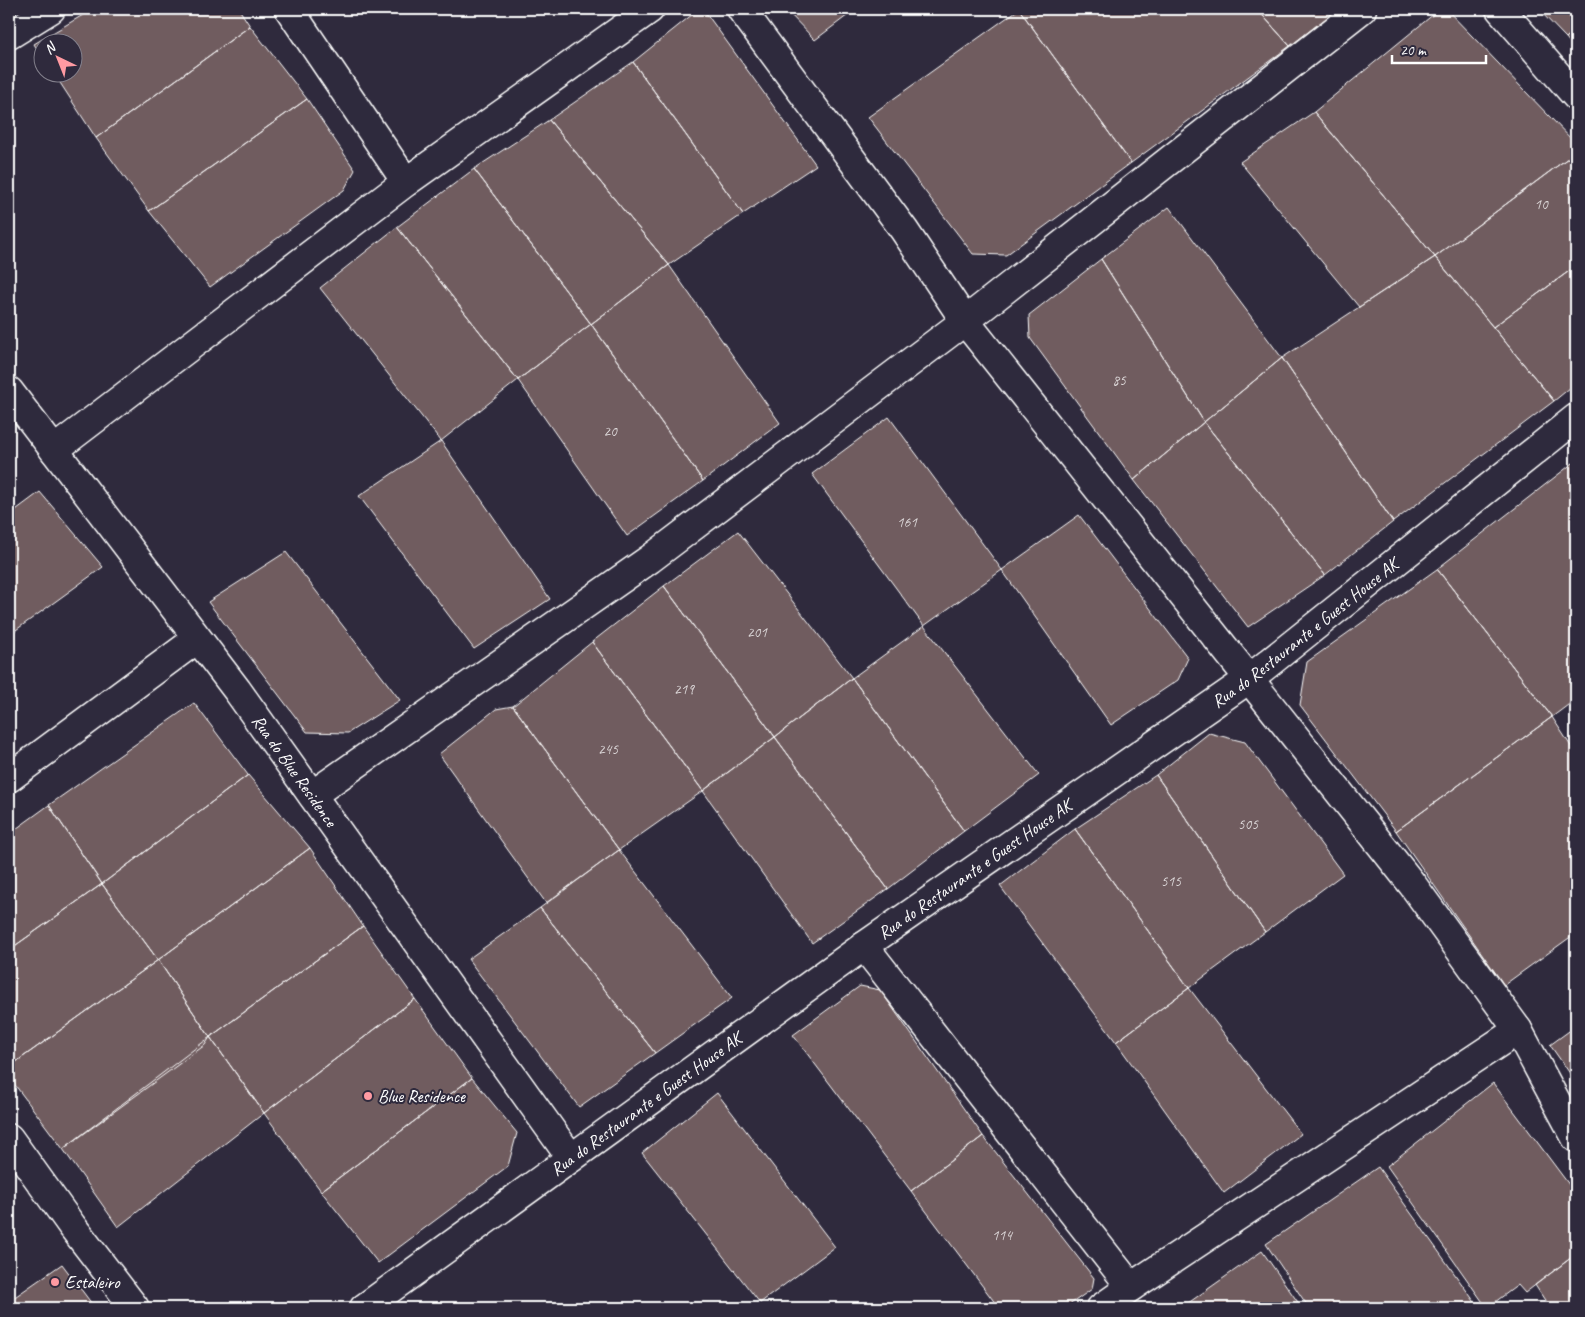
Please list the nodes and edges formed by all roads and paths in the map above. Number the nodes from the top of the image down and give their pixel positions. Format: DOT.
graph roads {
  1 [pos="51,9"];
  2 [pos="289,9"];
  3 [pos="650,9"];
  4 [pos="741,9"];
  5 [pos="1362,9"];
  6 [pos="1500,9"];
  7 [pos="12,27"];
  8 [pos="1576,96"];
  9 [pos="406,182"];
  10 [pos="965,321"];
  11 [pos="9,391"];
  12 [pos="1576,418"];
  13 [pos="54,450"];
  14 [pos="198,639"];
  15 [pos="1249,679"];
  16 [pos="9,778"];
  17 [pos="312,795"];
  18 [pos="864,946"];
  19 [pos="1518,1030"];
  20 [pos="9,1138"];
  21 [pos="1576,1138"];
  22 [pos="571,1158"];
  23 [pos="1131,1287"];
  24 [pos="135,1308"];
  25 [pos="364,1308"];
  26 [pos="1101,1308"];
  1 -- 7 [label="street"];
  2 -- 9 [label="street"];
  3 -- 9 [label="street"];
  4 -- 10 [label="street"];
  5 -- 10 [label="street"];
  6 -- 8 [label="street"];
  9 -- 13 [label="street"];
  10 -- 15 [label="street"];
  10 -- 17 [label="street"];
  11 -- 13 [label="street, Rua do Blue Residence"];
  12 -- 15 [label="street, Rua do Restaurante e Guest House AK"];
  13 -- 14 [label="street, Rua do Blue Residence"];
  14 -- 16 [label="street"];
  14 -- 17 [label="street, Rua do Blue Residence"];
  15 -- 18 [label="street, Rua do Restaurante e Guest House AK"];
  15 -- 19 [label="street"];
  17 -- 22 [label="street, Rua do Blue Residence"];
  18 -- 22 [label="street, Rua do Restaurante e Guest House AK"];
  18 -- 23 [label="street"];
  19 -- 21 [label="street"];
  19 -- 23 [label="street"];
  20 -- 24 [label="street"];
  22 -- 25 [label="street, Rua do Restaurante e Guest House AK"];
  23 -- 26 [label="street"];
}
